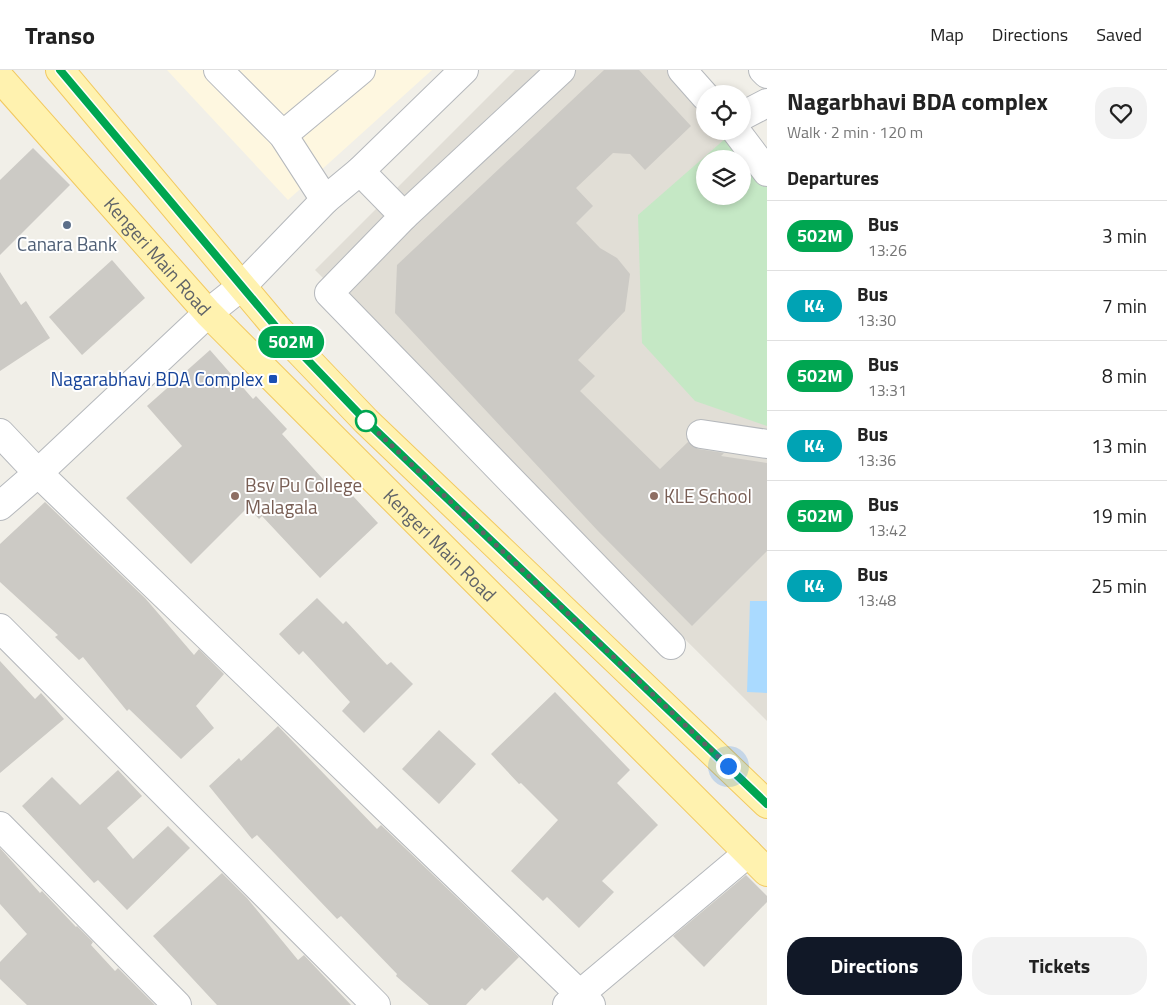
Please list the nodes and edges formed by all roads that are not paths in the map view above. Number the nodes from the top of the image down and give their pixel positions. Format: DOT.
graph roads {
  1 [pos="60,70"];
  2 [pos="218,70"];
  3 [pos="361,70"];
  4 [pos="464,70"];
  5 [pos="561,70"];
  6 [pos="682,70"];
  7 [pos="763,70"];
  8 [pos="767,74"];
  9 [pos="0,78"];
  10 [pos="696,86"];
  11 [pos="767,103"];
  12 [pos="751,111"];
  13 [pos="283,135"];
  14 [pos="743,140"];
  15 [pos="360,171"];
  16 [pos="767,172"];
  17 [pos="326,200"];
  18 [pos="404,216"];
  19 [pos="242,286"];
  20 [pos="208,313"];
  21 [pos="0,433"];
  22 [pos="701,434"];
  23 [pos="767,444"];
  24 [pos="38,473"];
  25 [pos="0,506"];
  26 [pos="0,628"];
  27 [pos="672,645"];
  28 [pos="767,804"];
  29 [pos="0,826"];
  30 [pos="748,853"];
  31 [pos="767,872"];
  32 [pos="579,1001"];
  33 [pos="177,1005"];
  34 [pos="376,1005"];
  1 -- 19 [label="main road, Kengeri Main Road"];
  2 -- 13 [label="street"];
  3 -- 13 [label="street"];
  4 -- 15 [label="street"];
  5 -- 18 [label="street"];
  6 -- 10 [label="street"];
  7 -- 8 [label="street"];
  9 -- 20 [label="main road, Kengeri Main Road"];
  11 -- 12 [label="street"];
  13 -- 17 [label="street"];
  14 -- 16 [label="street"];
  15 -- 17 [label="street"];
  15 -- 18 [label="street"];
  17 -- 19 [label="street"];
  18 -- 27 [label="street"];
  19 -- 20 [label="street"];
  19 -- 28 [label="main road, Kengeri Main Road"];
  20 -- 24 [label="street"];
  20 -- 30 [label="main road, Kengeri Main Road"];
  21 -- 24 [label="street"];
  22 -- 23 [label="street"];
  24 -- 25 [label="street"];
  24 -- 32 [label="street"];
  26 -- 34 [label="street"];
  29 -- 33 [label="street"];
  30 -- 31 [label="main road, Kengeri Main Road"];
  30 -- 32 [label="street"];
}
